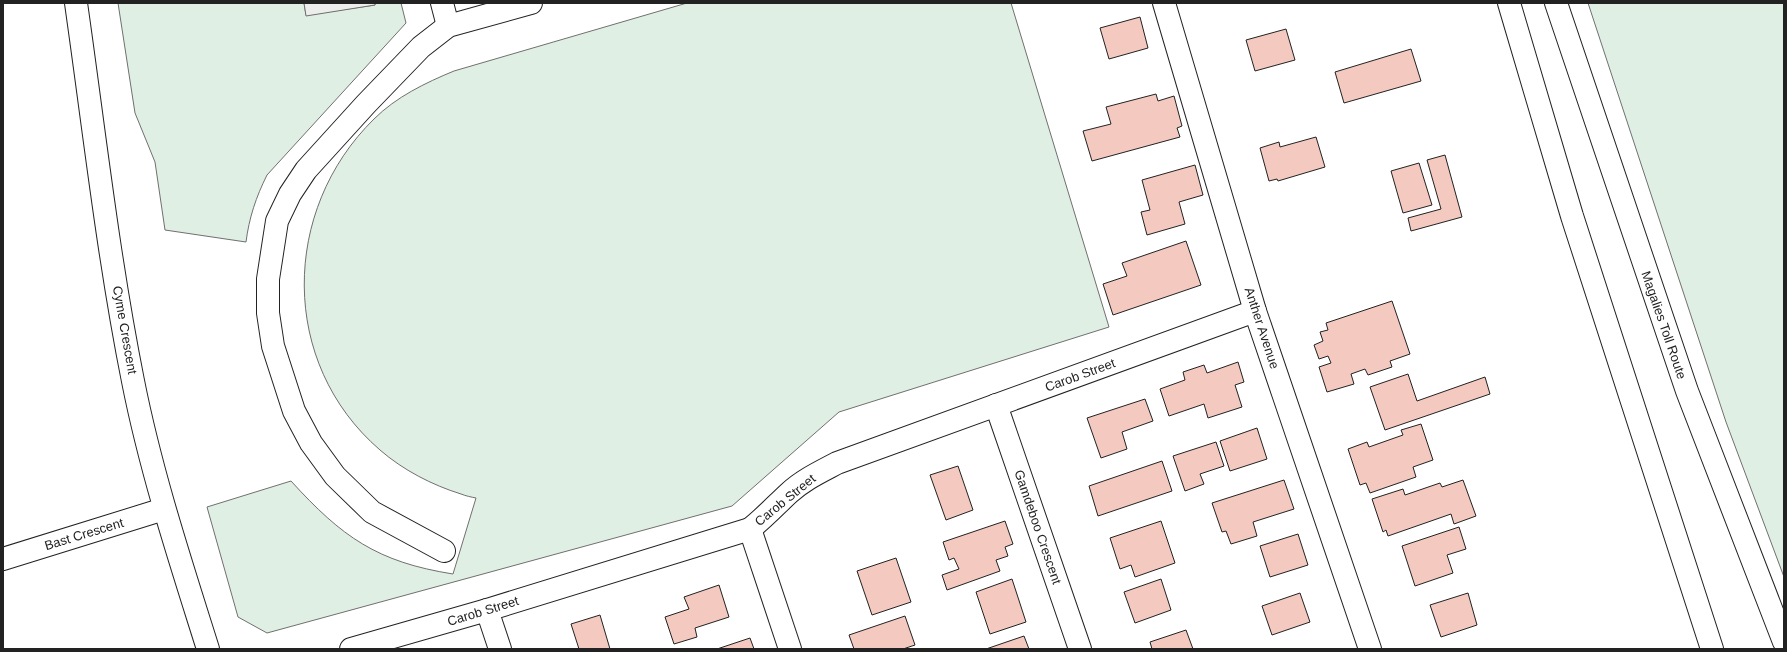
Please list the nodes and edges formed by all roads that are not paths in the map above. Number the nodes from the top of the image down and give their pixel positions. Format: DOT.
graph roads {
  1 [pos="76,3"];
  2 [pos="442,3"];
  3 [pos="531,3"];
  4 [pos="1164,3"];
  5 [pos="1509,3"];
  6 [pos="1556,3"];
  7 [pos="448,26"];
  8 [pos="1255,311"];
  9 [pos="996,405"];
  10 [pos="164,509"];
  11 [pos="750,529"];
  12 [pos="444,551"];
  13 [pos="3,559"];
  14 [pos="486,610"];
  15 [pos="1784,642"];
  16 [pos="208,649"];
  17 [pos="350,649"];
  18 [pos="500,649"];
  19 [pos="790,649"];
  20 [pos="1080,649"];
  21 [pos="1370,649"];
  22 [pos="1712,649"];
  1 -- 10 [label="main road, Cyme Crescent"];
  2 -- 7 [label="main road"];
  3 -- 7 [label="main road"];
  4 -- 8 [label="main road, Anther Avenue"];
  5 -- 22 [label="main road"];
  6 -- 15 [label="main road, Magalies Toll Route"];
  7 -- 12 [label="main road"];
  8 -- 9 [label="main road, Carob Street"];
  8 -- 21 [label="main road, Anther Avenue"];
  9 -- 11 [label="main road, Carob Street"];
  9 -- 20 [label="main road, Gamdeboo Crescent"];
  10 -- 13 [label="main road, Bast Crescent"];
  10 -- 16 [label="main road, Cyme Crescent"];
  11 -- 14 [label="main road, Carob Street"];
  11 -- 19 [label="main road"];
  14 -- 17 [label="main road, Carob Street"];
  14 -- 18 [label="main road"];
}
